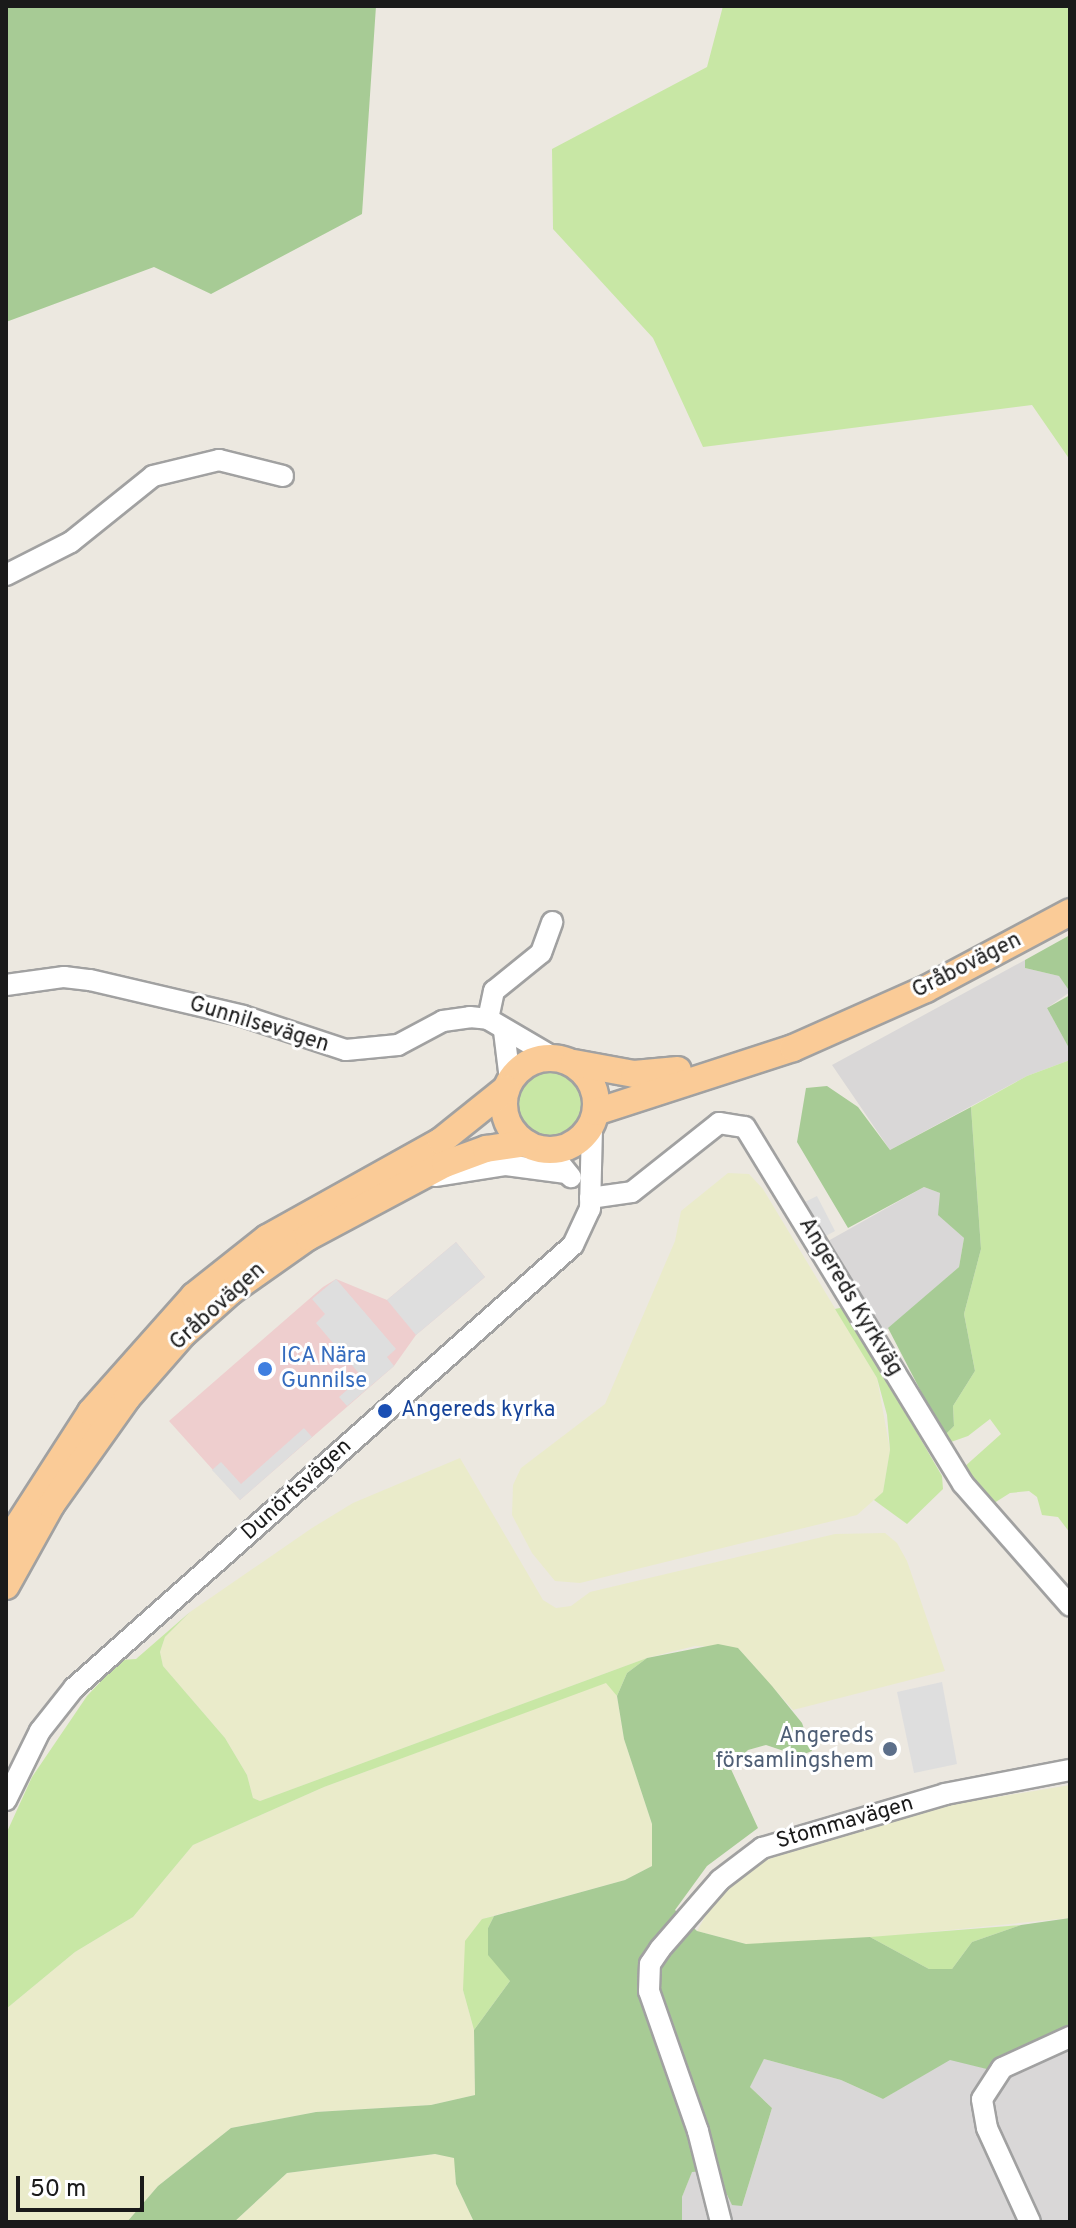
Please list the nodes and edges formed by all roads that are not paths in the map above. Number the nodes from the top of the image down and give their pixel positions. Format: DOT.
graph roads {
  1 [pos="283,476"];
  2 [pos="6,575"];
  3 [pos="1070,912"];
  4 [pos="552,922"];
  5 [pos="6,985"];
  6 [pos="862,1017"];
  7 [pos="496,1025"];
  8 [pos="563,1060"];
  9 [pos="508,1084"];
  10 [pos="594,1119"];
  11 [pos="538,1147"];
  12 [pos="566,1173"];
  13 [pos="423,1177"];
  14 [pos="589,1193"];
  15 [pos="6,1544"];
  16 [pos="6,1586"];
  17 [pos="1070,1606"];
  18 [pos="1070,1770"];
  19 [pos="6,1800"];
  20 [pos="1070,2037"];
  21 [pos="721,2222"];
  22 [pos="1030,2222"];
  1 -- 2 [label="street"];
  3 -- 6 [label="main road, Gråbovägen"];
  4 -- 7 [label="street"];
  5 -- 7 [label="street, Gunnilsevägen"];
  6 -- 8 [label="main road, Gråbovägen"];
  6 -- 10 [label="main road, Gråbovägen"];
  7 -- 8 [label="street, Gunnilsevägen"];
  7 -- 9 [label="street"];
  8 -- 9 [label="main road"];
  8 -- 10 [label="main road"];
  9 -- 11 [label="main road"];
  9 -- 15 [label="main road, Gråbovägen"];
  10 -- 11 [label="main road"];
  10 -- 14 [label="street, Dunörtsvägen"];
  11 -- 12 [label="street"];
  11 -- 13 [label="main road, Gråbovägen"];
  12 -- 13 [label="street"];
  12 -- 14 [label="street"];
  13 -- 16 [label="main road, Gråbovägen"];
  14 -- 17 [label="street, Angereds Kyrkväg"];
  14 -- 19 [label="street, Dunörtsvägen"];
  18 -- 21 [label="street, Stommavägen"];
  20 -- 22 [label="street"];
}
